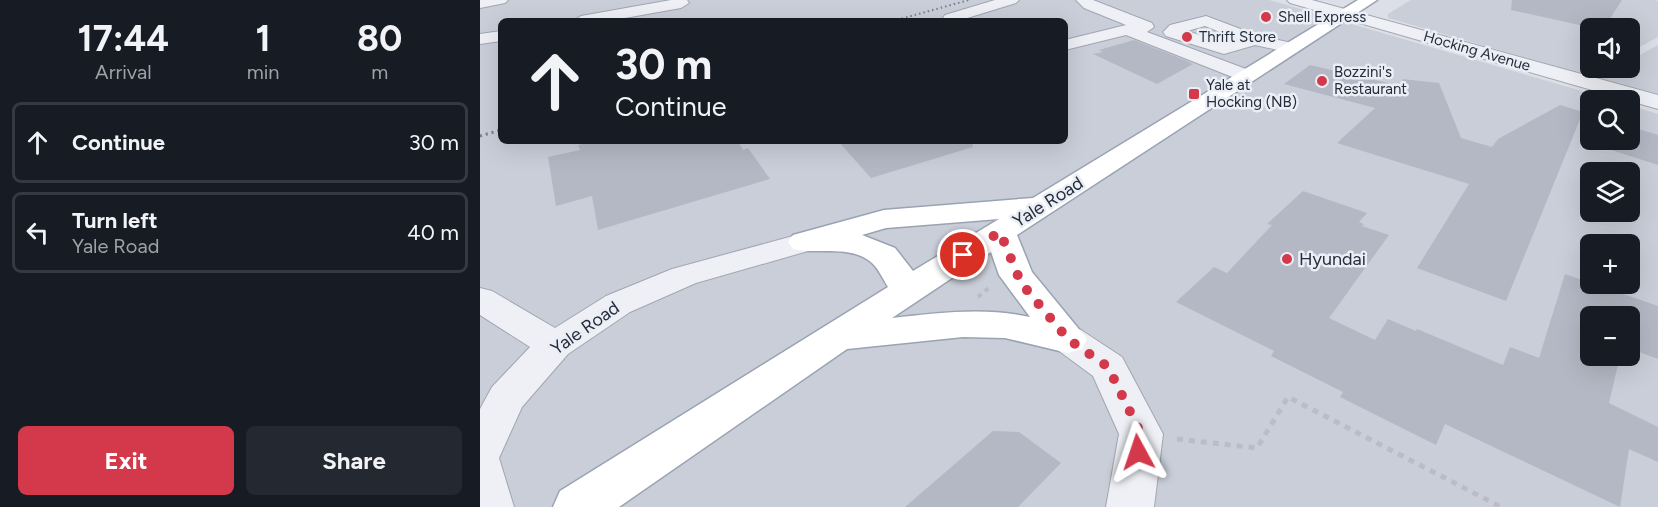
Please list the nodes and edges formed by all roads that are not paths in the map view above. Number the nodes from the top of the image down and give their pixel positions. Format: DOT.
graph roads {
  1 [pos="500,0"];
  2 [pos="1011,0"];
  3 [pos="1295,0"];
  4 [pos="1369,0"];
  5 [pos="680,1"];
  6 [pos="480,3"];
  7 [pos="1086,3"];
  8 [pos="1346,14"];
  9 [pos="696,17"];
  10 [pos="596,18"];
  11 [pos="951,18"];
  12 [pos="498,36"];
  13 [pos="480,39"];
  14 [pos="1070,44"];
  15 [pos="1291,48"];
  16 [pos="1068,60"];
  17 [pos="1247,76"];
  18 [pos="1658,102"];
  19 [pos="1041,206"];
  20 [pos="1000,232"];
  21 [pos="804,242"];
  22 [pos="908,290"];
  23 [pos="480,299"];
  24 [pos="840,336"];
  25 [pos="1068,339"];
  26 [pos="555,345"];
  27 [pos="486,431"];
  28 [pos="480,464"];
  29 [pos="590,499"];
  30 [pos="489,507"];
  31 [pos="1130,507"];
  1 -- 6 [label="street"];
  2 -- 11 [label="street"];
  3 -- 8 [label="street, Hocking Avenue"];
  4 -- 8 [label="main road, Yale Road"];
  5 -- 9 [label="street"];
  5 -- 10 [label="street"];
  7 -- 15 [label="street"];
  8 -- 15 [label="main road, Yale Road"];
  8 -- 18 [label="street, Hocking Avenue"];
  12 -- 13 [label="street"];
  14 -- 16 [label="street"];
  14 -- 17 [label="street"];
  15 -- 17 [label="main road, Yale Road"];
  17 -- 19 [label="main road, Yale Road"];
  19 -- 20 [label="main road, Yale Road"];
  19 -- 21 [label="main road"];
  20 -- 22 [label="main road, Yale Road"];
  20 -- 25 [label="main road"];
  21 -- 22 [label="main road"];
  21 -- 26 [label="street, Yale Road"];
  22 -- 24 [label="main road, Yale Road"];
  23 -- 26 [label="street"];
  24 -- 25 [label="main road"];
  24 -- 29 [label="main road, Yale Road"];
  25 -- 31 [label="street"];
  26 -- 27 [label="street, Yale Road"];
  28 -- 30 [label="street"];
}
